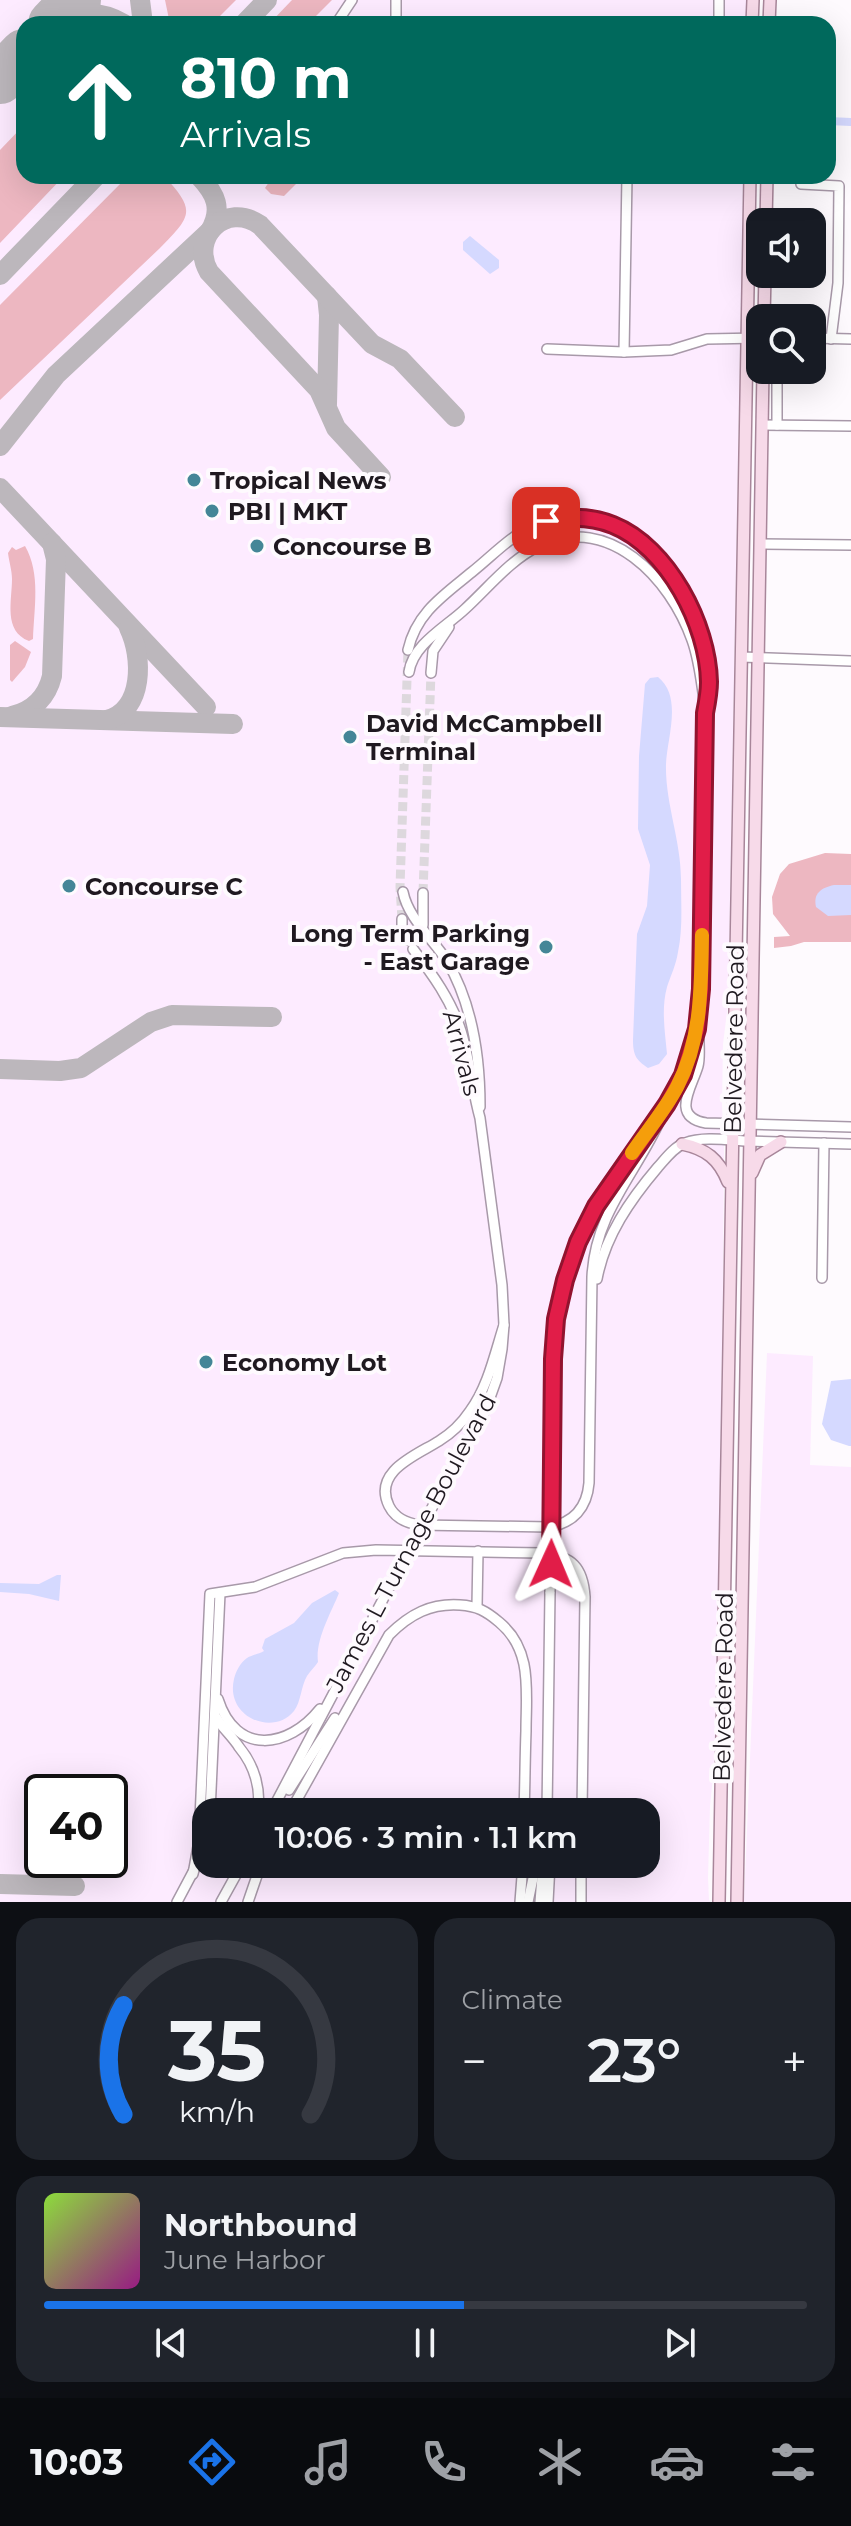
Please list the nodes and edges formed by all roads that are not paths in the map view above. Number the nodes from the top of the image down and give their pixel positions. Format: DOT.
graph roads {
  1 [pos="627,184"];
  2 [pos="750,184"];
  3 [pos="767,184"];
  4 [pos="801,184"];
  5 [pos="766,208"];
  6 [pos="748,304"];
  7 [pos="746,338"];
  8 [pos="826,339"];
  9 [pos="831,339"];
  10 [pos="851,339"];
  11 [pos="547,349"];
  12 [pos="624,352"];
  13 [pos="746,384"];
  14 [pos="763,384"];
  15 [pos="777,384"];
  16 [pos="762,425"];
  17 [pos="777,425"];
  18 [pos="851,426"];
  19 [pos="760,544"];
  20 [pos="851,545"];
  21 [pos="455,618"];
  22 [pos="408,650"];
  23 [pos="741,657"];
  24 [pos="758,658"];
  25 [pos="851,661"];
  26 [pos="409,672"];
  27 [pos="431,673"];
  28 [pos="705,713"];
  29 [pos="403,892"];
  30 [pos="423,893"];
  31 [pos="402,919"];
  32 [pos="424,929"];
  33 [pos="407,940"];
  34 [pos="413,949"];
  35 [pos="699,1017"];
  36 [pos="667,1104"];
  37 [pos="480,1118"];
  38 [pos="732,1124"];
  39 [pos="750,1124"];
  40 [pos="851,1127"];
  41 [pos="732,1140"];
  42 [pos="749,1141"];
  43 [pos="781,1142"];
  44 [pos="824,1143"];
  45 [pos="682,1144"];
  46 [pos="851,1144"];
  47 [pos="748,1185"];
  48 [pos="731,1189"];
  49 [pos="822,1278"];
  50 [pos="593,1302"];
  51 [pos="504,1325"];
  52 [pos="727,1441"];
  53 [pos="744,1480"];
  54 [pos="478,1551"];
  55 [pos="215,1593"];
  56 [pos="477,1606"];
  57 [pos="207,1675"];
  58 [pos="217,1690"];
  59 [pos="332,1694"];
  60 [pos="355,1694"];
  61 [pos="215,1716"];
  62 [pos="201,1798"];
  63 [pos="211,1798"];
  64 [pos="258,1798"];
  65 [pos="279,1798"];
  66 [pos="281,1798"];
  67 [pos="298,1798"];
  68 [pos="524,1798"];
  69 [pos="547,1798"];
  70 [pos="582,1798"];
  71 [pos="192,1876"];
  72 [pos="234,1878"];
  73 [pos="256,1878"];
  74 [pos="522,1878"];
  75 [pos="533,1878"];
  76 [pos="542,1878"];
  77 [pos="549,1878"];
  78 [pos="581,1878"];
  79 [pos="177,1902"];
  80 [pos="221,1902"];
  81 [pos="248,1902"];
  82 [pos="520,1902"];
  83 [pos="528,1902"];
  84 [pos="540,1902"];
  85 [pos="548,1902"];
  86 [pos="581,1902"];
  87 [pos="719,1902"];
  88 [pos="737,1902"];
  1 -- 12 [label="street"];
  2 -- 6 [label="main road, Belvedere Road"];
  3 -- 5 [label="main road"];
  4 -- 9 [label="street"];
  7 -- 12 [label="street"];
  8 -- 9 [label="street"];
  9 -- 10 [label="street"];
  11 -- 12 [label="street"];
  13 -- 23 [label="main road, Belvedere Road"];
  14 -- 16 [label="main road, Belvedere Road"];
  15 -- 17 [label="street"];
  16 -- 17 [label="street"];
  16 -- 19 [label="main road, Belvedere Road"];
  17 -- 18 [label="street"];
  19 -- 20 [label="street"];
  19 -- 24 [label="main road, Belvedere Road"];
  21 -- 26 [label="street"];
  21 -- 27 [label="street"];
  21 -- 28 [label="street"];
  22 -- 28 [label="street"];
  23 -- 24 [label="street"];
  23 -- 38 [label="main road, Belvedere Road"];
  24 -- 25 [label="street"];
  24 -- 39 [label="main road, Belvedere Road"];
  28 -- 35 [label="street"];
  29 -- 32 [label="street"];
  30 -- 32 [label="street"];
  31 -- 33 [label="street"];
  32 -- 37 [label="street"];
  34 -- 37 [label="street, Arrivals"];
  35 -- 36 [label="street"];
  35 -- 38 [label="street"];
  36 -- 50 [label="street"];
  36 -- 69 [label="street, bridge"];
  37 -- 51 [label="street, James L Turnage Boulevard"];
  38 -- 39 [label="street"];
  38 -- 41 [label="main road, Belvedere Road"];
  39 -- 40 [label="street"];
  39 -- 42 [label="main road, Belvedere Road"];
  41 -- 42 [label="street"];
  41 -- 45 [label="street"];
  41 -- 48 [label="main road, Belvedere Road"];
  42 -- 43 [label="street"];
  42 -- 47 [label="main road, Belvedere Road"];
  43 -- 44 [label="street"];
  43 -- 47 [label="main road"];
  44 -- 46 [label="street"];
  44 -- 49 [label="street"];
  45 -- 48 [label="main road"];
  45 -- 50 [label="street"];
  47 -- 53 [label="main road, Belvedere Road"];
  48 -- 52 [label="main road, Belvedere Road"];
  50 -- 51 [label="street"];
  51 -- 59 [label="street, James L Turnage Boulevard, bridge"];
  52 -- 53 [label="main road"];
  52 -- 87 [label="main road, Belvedere Road"];
  53 -- 88 [label="main road, Belvedere Road"];
  54 -- 55 [label="street"];
  54 -- 56 [label="street"];
  54 -- 70 [label="street"];
  55 -- 57 [label="street"];
  55 -- 58 [label="street"];
  56 -- 60 [label="street"];
  56 -- 68 [label="street"];
  57 -- 61 [label="street"];
  57 -- 62 [label="street"];
  58 -- 59 [label="street"];
  58 -- 61 [label="street"];
  59 -- 65 [label="street, James L Turnage Boulevard"];
  60 -- 66 [label="street"];
  60 -- 67 [label="street"];
  61 -- 63 [label="street"];
  61 -- 64 [label="street"];
  71 -- 79 [label="street"];
  72 -- 80 [label="street"];
  73 -- 81 [label="street"];
  74 -- 82 [label="street"];
  75 -- 83 [label="street"];
  76 -- 84 [label="street"];
  77 -- 85 [label="street"];
  78 -- 86 [label="street"];
}
